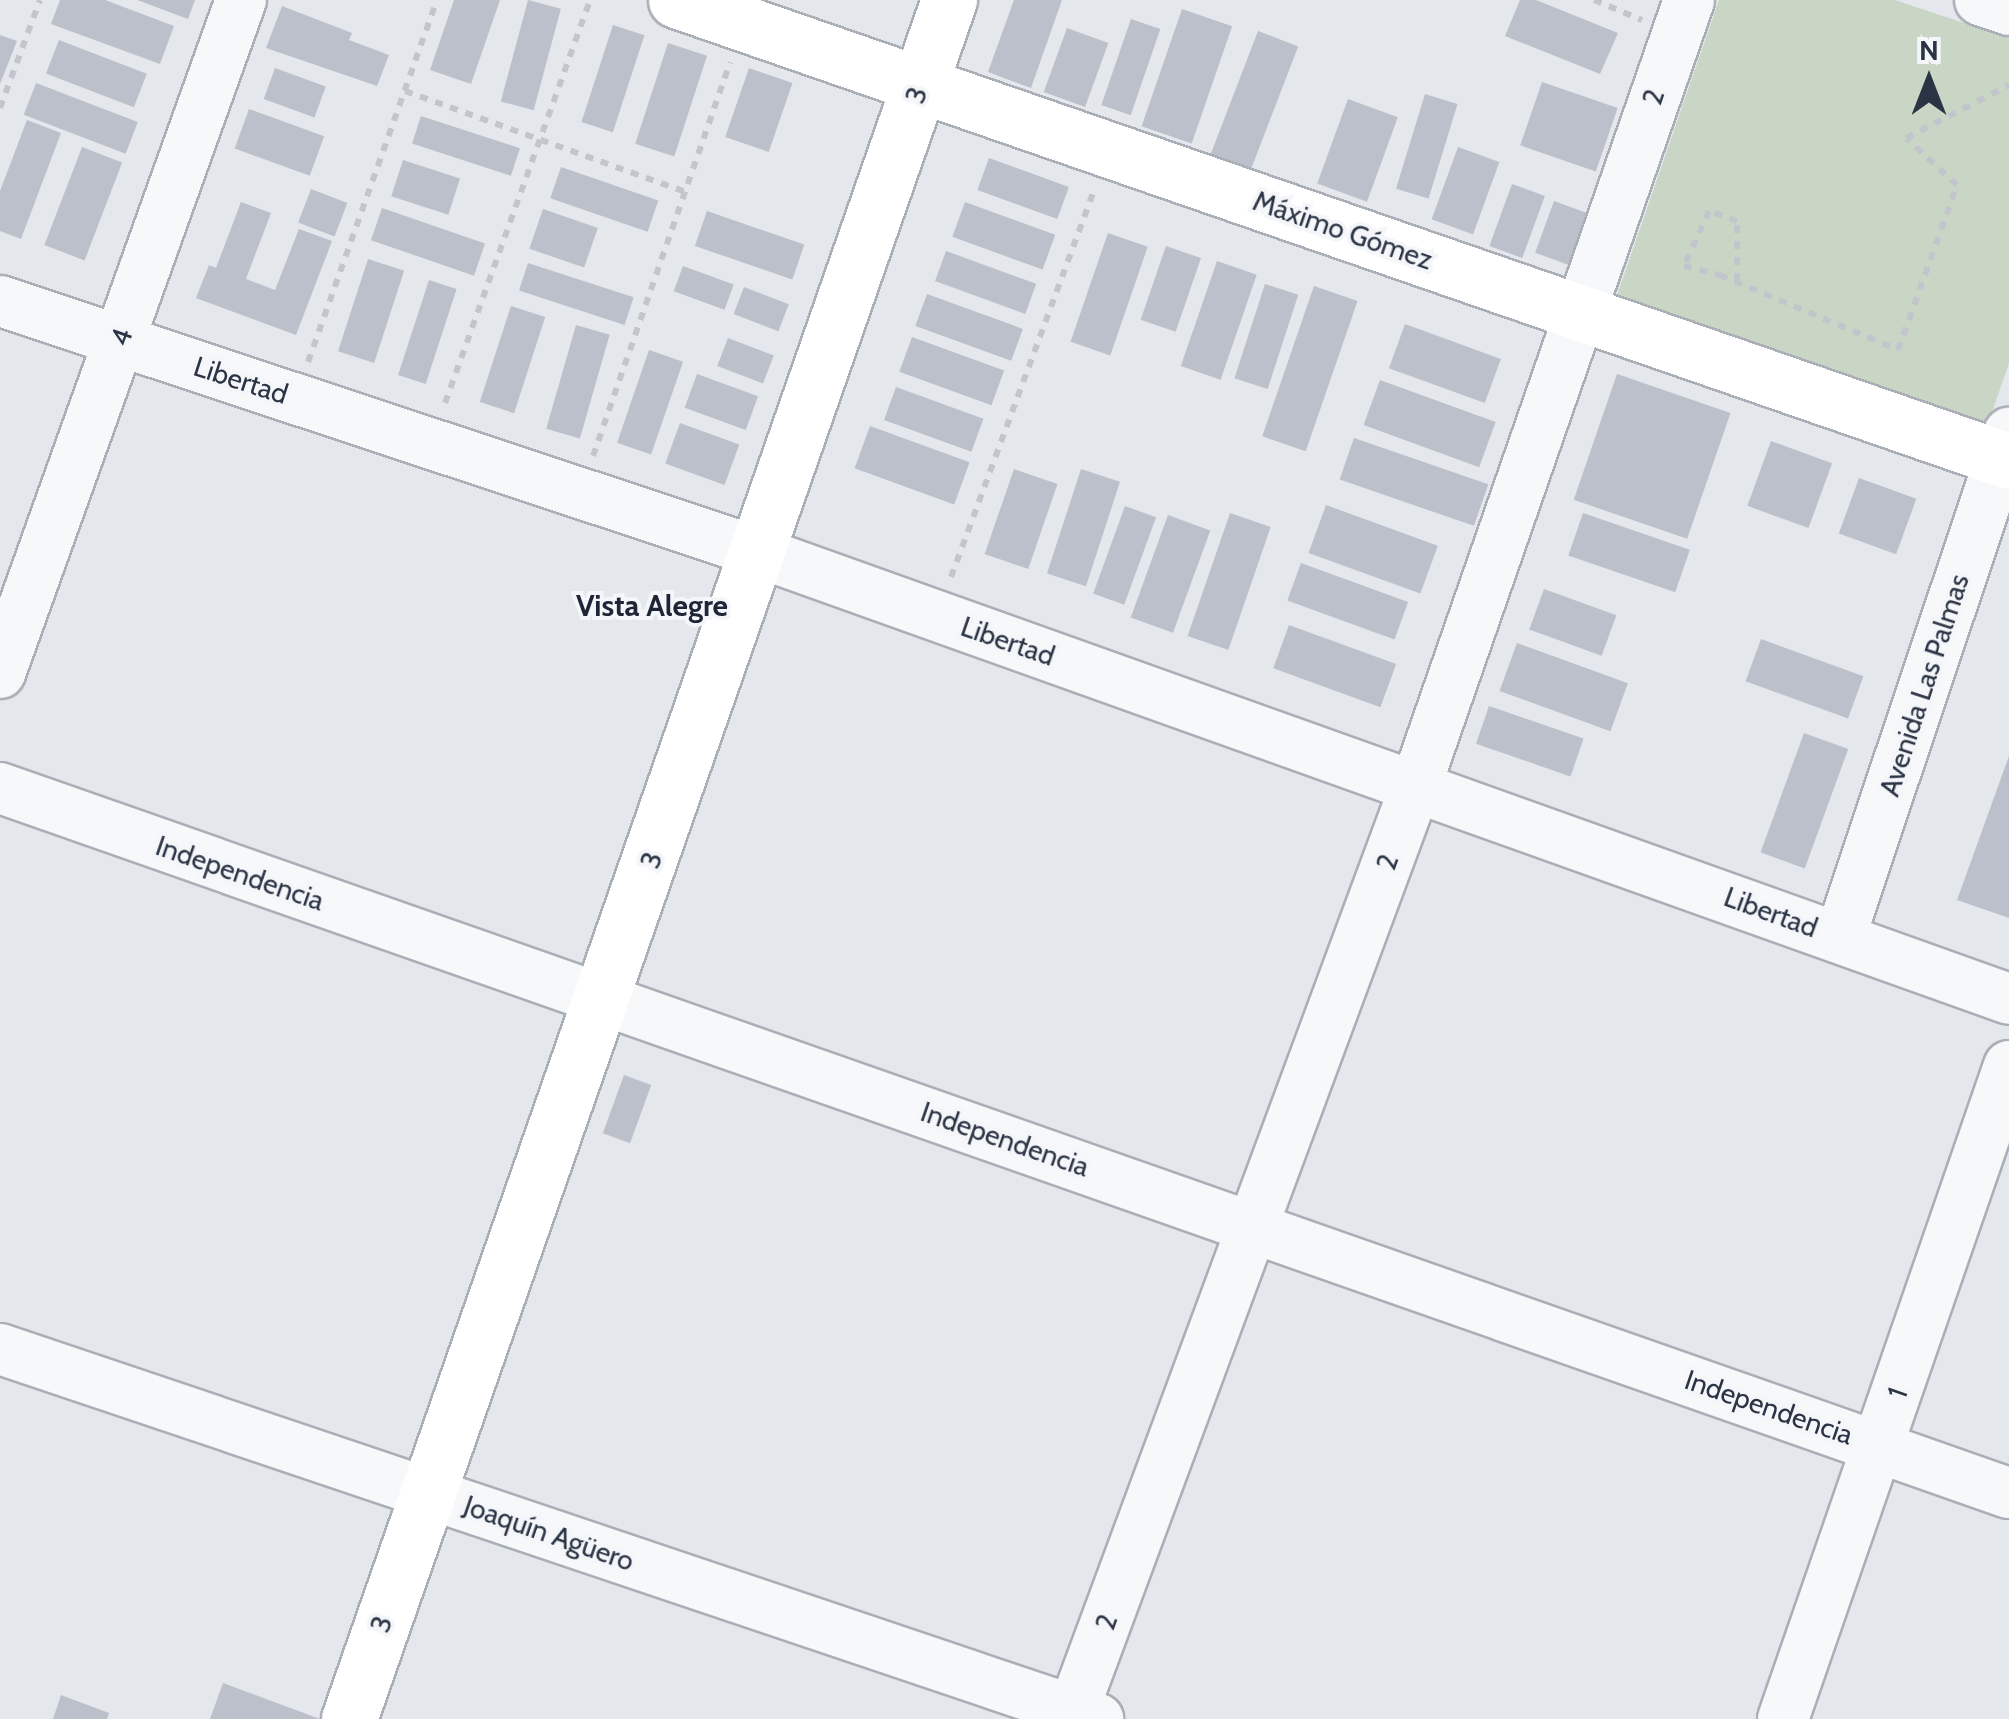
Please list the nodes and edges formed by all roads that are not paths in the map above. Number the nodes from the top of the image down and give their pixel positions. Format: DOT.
graph roads {
  1 [pos="240,0"];
  2 [pos="676,0"];
  3 [pos="949,0"];
  4 [pos="1688,0"];
  5 [pos="1980,0"];
  6 [pos="2009,10"];
  7 [pos="920,83"];
  8 [pos="0,301"];
  9 [pos="1578,312"];
  10 [pos="120,340"];
  11 [pos="2006,451"];
  12 [pos="758,552"];
  13 [pos="0,673"];
  14 [pos="1416,785"];
  15 [pos="0,788"];
  16 [pos="1840,936"];
  17 [pos="2009,999"];
  18 [pos="602,1000"];
  19 [pos="2009,1066"];
  20 [pos="1252,1224"];
  21 [pos="0,1350"];
  22 [pos="1879,1446"];
  23 [pos="426,1492"];
  24 [pos="2009,1493"];
  25 [pos="1080,1716"];
  26 [pos="348,1719"];
  27 [pos="1784,1719"];
  1 -- 10 [label="street, 4"];
  2 -- 7 [label="main road, Máximo Gómez"];
  3 -- 7 [label="main road, 3"];
  4 -- 9 [label="street, 2"];
  5 -- 6 [label="street"];
  7 -- 9 [label="main road, Máximo Gómez"];
  7 -- 12 [label="main road, 3"];
  8 -- 10 [label="street, Libertad"];
  9 -- 11 [label="main road, Máximo Gómez"];
  9 -- 14 [label="street, 2"];
  10 -- 12 [label="street, Libertad"];
  10 -- 13 [label="street, 4"];
  11 -- 16 [label="street, Avenida Las Palmas"];
  12 -- 14 [label="street, Libertad"];
  12 -- 18 [label="main road, 3"];
  14 -- 16 [label="street, Libertad"];
  14 -- 20 [label="street, 2"];
  15 -- 18 [label="street, Independencia"];
  16 -- 17 [label="street, Libertad"];
  18 -- 20 [label="street, Independencia"];
  18 -- 23 [label="main road, 3"];
  19 -- 22 [label="street, 1"];
  20 -- 22 [label="street, Independencia"];
  20 -- 25 [label="street, 2"];
  21 -- 23 [label="street, Joaquín Agüero"];
  22 -- 24 [label="street, Independencia"];
  22 -- 27 [label="street, 1"];
  23 -- 25 [label="street, Joaquín Agüero"];
  23 -- 26 [label="main road, 3"];
}
